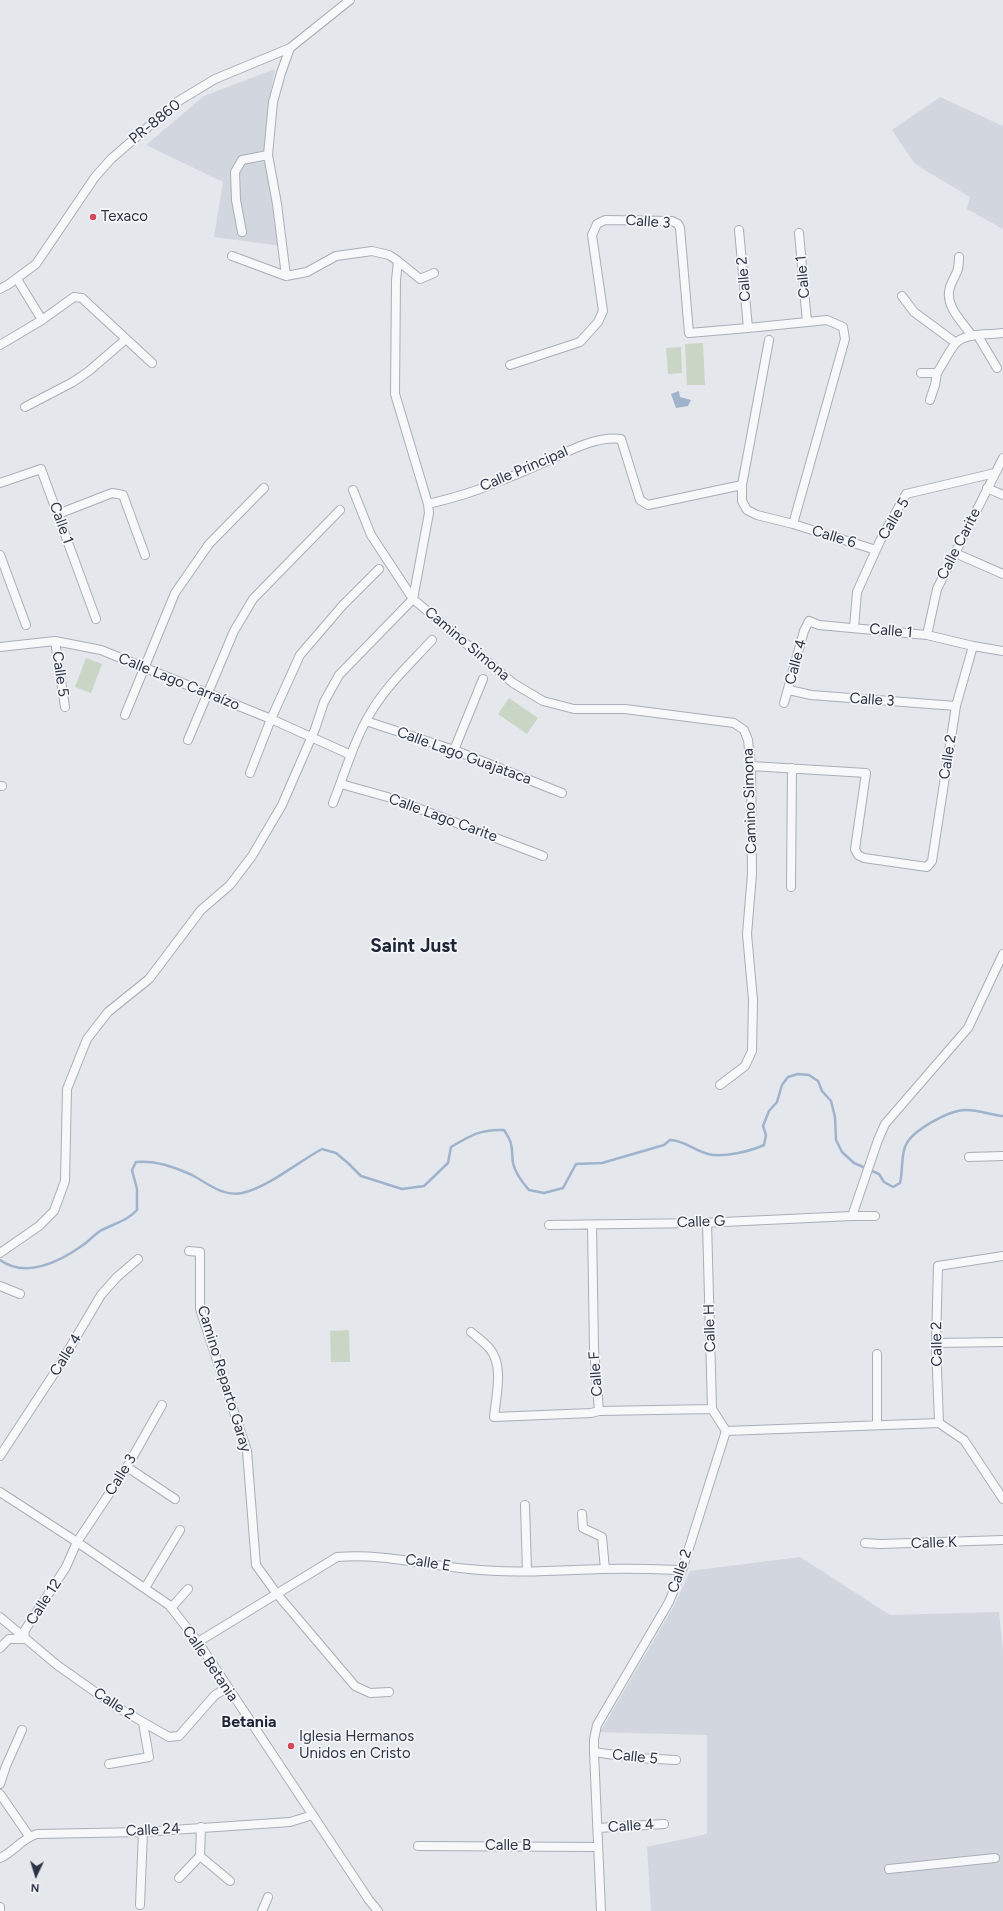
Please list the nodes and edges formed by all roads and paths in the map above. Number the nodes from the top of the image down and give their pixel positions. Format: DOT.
graph roads {
  1 [pos="350,0"];
  2 [pos="290,48"];
  3 [pos="268,155"];
  4 [pos="739,230"];
  5 [pos="242,232"];
  6 [pos="800,233"];
  7 [pos="232,256"];
  8 [pos="959,258"];
  9 [pos="398,261"];
  10 [pos="434,273"];
  11 [pos="286,276"];
  12 [pos="17,279"];
  13 [pos="0,289"];
  14 [pos="902,296"];
  15 [pos="42,320"];
  16 [pos="807,322"];
  17 [pos="748,328"];
  18 [pos="1003,333"];
  19 [pos="975,336"];
  20 [pos="126,339"];
  21 [pos="769,340"];
  22 [pos="956,343"];
  23 [pos="0,345"];
  24 [pos="152,363"];
  25 [pos="510,365"];
  26 [pos="998,368"];
  27 [pos="921,373"];
  28 [pos="937,373"];
  29 [pos="930,400"];
  30 [pos="25,407"];
  31 [pos="1003,458"];
  32 [pos="995,473"];
  33 [pos="0,484"];
  34 [pos="742,485"];
  35 [pos="264,488"];
  36 [pos="987,488"];
  37 [pos="353,490"];
  38 [pos="1003,495"];
  39 [pos="428,504"];
  40 [pos="340,510"];
  41 [pos="58,514"];
  42 [pos="793,524"];
  43 [pos="876,550"];
  44 [pos="955,553"];
  45 [pos="0,555"];
  46 [pos="145,555"];
  47 [pos="379,569"];
  48 [pos="1003,574"];
  49 [pos="413,599"];
  50 [pos="96,619"];
  51 [pos="809,622"];
  52 [pos="26,625"];
  53 [pos="854,628"];
  54 [pos="927,634"];
  55 [pos="432,640"];
  56 [pos="55,641"];
  57 [pos="973,646"];
  58 [pos="0,647"];
  59 [pos="1003,651"];
  60 [pos="144,668"];
  61 [pos="483,679"];
  62 [pos="789,690"];
  63 [pos="208,693"];
  64 [pos="784,703"];
  65 [pos="956,706"];
  66 [pos="65,708"];
  67 [pos="126,715"];
  68 [pos="271,719"];
  69 [pos="366,721"];
  70 [pos="312,737"];
  71 [pos="188,740"];
  72 [pos="454,750"];
  73 [pos="351,755"];
  74 [pos="751,766"];
  75 [pos="792,768"];
  76 [pos="250,773"];
  77 [pos="341,784"];
  78 [pos="562,793"];
  79 [pos="333,803"];
  80 [pos="543,856"];
  81 [pos="790,887"];
  82 [pos="1003,954"];
  83 [pos="720,1085"];
  84 [pos="1003,1156"];
  85 [pos="969,1157"];
  86 [pos="852,1216"];
  87 [pos="875,1216"];
  88 [pos="707,1222"];
  89 [pos="549,1225"];
  90 [pos="592,1225"];
  91 [pos="189,1251"];
  92 [pos="0,1253"];
  93 [pos="1003,1256"];
  94 [pos="138,1259"];
  95 [pos="0,1286"];
  96 [pos="20,1294"];
  97 [pos="471,1332"];
  98 [pos="936,1342"];
  99 [pos="1003,1342"];
  100 [pos="877,1354"];
  101 [pos="162,1405"];
  102 [pos="712,1409"];
  103 [pos="599,1411"];
  104 [pos="939,1423"];
  105 [pos="877,1425"];
  106 [pos="726,1431"];
  107 [pos="0,1456"];
  108 [pos="127,1467"];
  109 [pos="0,1492"];
  110 [pos="176,1499"];
  111 [pos="1003,1499"];
  112 [pos="525,1505"];
  113 [pos="582,1514"];
  114 [pos="180,1530"];
  115 [pos="1003,1540"];
  116 [pos="77,1542"];
  117 [pos="865,1543"];
  118 [pos="605,1569"];
  119 [pos="682,1570"];
  120 [pos="527,1571"];
  121 [pos="145,1588"];
  122 [pos="188,1589"];
  123 [pos="277,1594"];
  124 [pos="171,1608"];
  125 [pos="0,1617"];
  126 [pos="24,1639"];
  127 [pos="198,1642"];
  128 [pos="0,1648"];
  129 [pos="227,1688"];
  130 [pos="389,1692"];
  131 [pos="143,1723"];
  132 [pos="22,1730"];
  133 [pos="594,1752"];
  134 [pos="676,1760"];
  135 [pos="109,1764"];
  136 [pos="0,1784"];
  137 [pos="0,1794"];
  138 [pos="313,1815"];
  139 [pos="664,1824"];
  140 [pos="201,1828"];
  141 [pos="598,1828"];
  142 [pos="144,1832"];
  143 [pos="29,1836"];
  144 [pos="418,1846"];
  145 [pos="598,1846"];
  146 [pos="200,1856"];
  147 [pos="0,1858"];
  148 [pos="994,1858"];
  149 [pos="889,1869"];
  150 [pos="179,1878"];
  151 [pos="230,1881"];
  152 [pos="268,1897"];
  153 [pos="140,1905"];
  154 [pos="0,1907"];
  155 [pos="0,1911"];
  156 [pos="262,1911"];
  157 [pos="378,1911"];
  158 [pos="601,1911"];
  1 -- 2 [label="street, PR-8860 / PR-8860"];
  2 -- 3 [label="street"];
  2 -- 12 [label="street, PR-8860 / PR-8860"];
  3 -- 5 [label="street"];
  3 -- 11 [label="street"];
  4 -- 17 [label="street, Calle 2"];
  6 -- 16 [label="street, Calle 1"];
  7 -- 11 [label="street"];
  8 -- 19 [label="street"];
  9 -- 10 [label="street"];
  9 -- 11 [label="street"];
  9 -- 39 [label="street"];
  12 -- 13 [label="street, PR-8860 / PR-8860"];
  12 -- 15 [label="street"];
  14 -- 22 [label="street"];
  15 -- 20 [label="street"];
  15 -- 23 [label="street"];
  16 -- 17 [label="street, Calle 3"];
  16 -- 42 [label="street, Calle 3"];
  17 -- 25 [label="street, Calle 3"];
  18 -- 19 [label="street"];
  19 -- 22 [label="street"];
  19 -- 26 [label="street"];
  20 -- 24 [label="street"];
  20 -- 30 [label="street"];
  21 -- 34 [label="street, Calle 6"];
  22 -- 28 [label="street"];
  27 -- 28 [label="street"];
  28 -- 29 [label="street"];
  31 -- 32 [label="street, Calle Carite"];
  32 -- 36 [label="street, Calle Carite"];
  32 -- 43 [label="street, Calle 5"];
  33 -- 41 [label="street, Calle 1"];
  34 -- 39 [label="street, Calle Principal"];
  34 -- 42 [label="street, Calle 6"];
  35 -- 60 [label="street"];
  36 -- 38 [label="street"];
  36 -- 44 [label="street, Calle Carite"];
  37 -- 49 [label="street, Camino Simona"];
  39 -- 49 [label="street"];
  40 -- 63 [label="street"];
  41 -- 46 [label="street"];
  41 -- 50 [label="street, Calle 1"];
  42 -- 43 [label="street, Calle 6"];
  43 -- 53 [label="street, Calle 5"];
  44 -- 48 [label="street"];
  44 -- 54 [label="street, Calle Carite"];
  45 -- 52 [label="street"];
  47 -- 68 [label="street"];
  49 -- 70 [label="street"];
  49 -- 74 [label="street, Camino Simona"];
  51 -- 53 [label="street, Calle 1"];
  51 -- 62 [label="street, Calle 4"];
  53 -- 54 [label="street, Calle 1"];
  54 -- 57 [label="street, Calle 1"];
  55 -- 69 [label="street"];
  56 -- 58 [label="street, Calle Lago Carraízo"];
  56 -- 60 [label="street, Calle Lago Carraízo"];
  56 -- 66 [label="street, Calle 5"];
  57 -- 59 [label="street, Calle 1"];
  57 -- 65 [label="street, Calle 2"];
  60 -- 63 [label="street, Calle Lago Carraízo"];
  60 -- 67 [label="street"];
  61 -- 72 [label="street"];
  62 -- 64 [label="street, Calle 4"];
  62 -- 65 [label="street, Calle 3"];
  63 -- 68 [label="street, Calle Lago Carraízo"];
  63 -- 71 [label="street"];
  65 -- 75 [label="street, Calle 2"];
  68 -- 70 [label="street, Calle Lago Carraízo"];
  68 -- 76 [label="street"];
  69 -- 72 [label="street, Calle Lago Guajataca"];
  69 -- 73 [label="street"];
  70 -- 73 [label="street, Calle Lago Carraízo"];
  70 -- 92 [label="street"];
  72 -- 78 [label="street, Calle Lago Guajataca"];
  73 -- 77 [label="street"];
  74 -- 75 [label="street"];
  74 -- 83 [label="street, Camino Simona"];
  75 -- 81 [label="street"];
  77 -- 79 [label="street"];
  77 -- 80 [label="street, Calle Lago Carite"];
  82 -- 86 [label="street"];
  84 -- 85 [label="street"];
  86 -- 87 [label="street, Calle G"];
  86 -- 88 [label="street, Calle G"];
  88 -- 90 [label="street, Calle G"];
  88 -- 102 [label="street, Calle H"];
  89 -- 90 [label="street, Calle G"];
  90 -- 103 [label="street, Calle F"];
  91 -- 123 [label="street, Camino Reparto Garay"];
  93 -- 98 [label="street, Calle 2"];
  94 -- 107 [label="street, Calle 4"];
  95 -- 96 [label="street"];
  97 -- 103 [label="street"];
  98 -- 99 [label="street"];
  98 -- 104 [label="street, Calle 2"];
  100 -- 105 [label="street"];
  101 -- 108 [label="street, Calle 3"];
  102 -- 103 [label="street, Calle F"];
  102 -- 106 [label="street"];
  104 -- 105 [label="street"];
  104 -- 111 [label="street"];
  105 -- 106 [label="street"];
  106 -- 119 [label="street, Calle 2"];
  108 -- 110 [label="street"];
  108 -- 116 [label="street, Calle 3"];
  109 -- 116 [label="street, Calle Betania"];
  112 -- 120 [label="street"];
  113 -- 118 [label="street"];
  114 -- 121 [label="street"];
  115 -- 117 [label="street, Calle K"];
  116 -- 121 [label="street, Calle Betania"];
  116 -- 126 [label="street, Calle 12"];
  118 -- 119 [label="street, Calle E"];
  118 -- 120 [label="street, Calle E"];
  119 -- 133 [label="street, Calle 2"];
  120 -- 123 [label="street, Calle E"];
  121 -- 124 [label="street, Calle Betania"];
  122 -- 124 [label="street"];
  123 -- 127 [label="street, Calle E"];
  123 -- 130 [label="street, Camino Reparto Garay"];
  124 -- 127 [label="street, Calle Betania"];
  125 -- 126 [label="street, Calle 2"];
  126 -- 128 [label="street, Calle 12"];
  126 -- 131 [label="street, Calle 2"];
  127 -- 129 [label="street, Calle Betania"];
  129 -- 131 [label="street, Calle 2"];
  129 -- 138 [label="street, Calle Betania"];
  131 -- 135 [label="street"];
  132 -- 136 [label="street"];
  133 -- 134 [label="street, Calle 5"];
  133 -- 141 [label="street, Calle 2"];
  137 -- 143 [label="street"];
  138 -- 140 [label="street, Calle 24"];
  138 -- 157 [label="street, Calle Betania"];
  139 -- 141 [label="street, Calle 4"];
  140 -- 142 [label="street, Calle 24"];
  140 -- 146 [label="street"];
  141 -- 145 [label="street, Calle 2"];
  142 -- 143 [label="street, Calle 24"];
  142 -- 153 [label="street"];
  143 -- 147 [label="street"];
  144 -- 145 [label="street, Calle B"];
  145 -- 158 [label="street, Calle 2"];
  146 -- 150 [label="street"];
  146 -- 151 [label="street"];
  148 -- 149 [label="street"];
  152 -- 156 [label="street"];
  154 -- 155 [label="street"];
}
